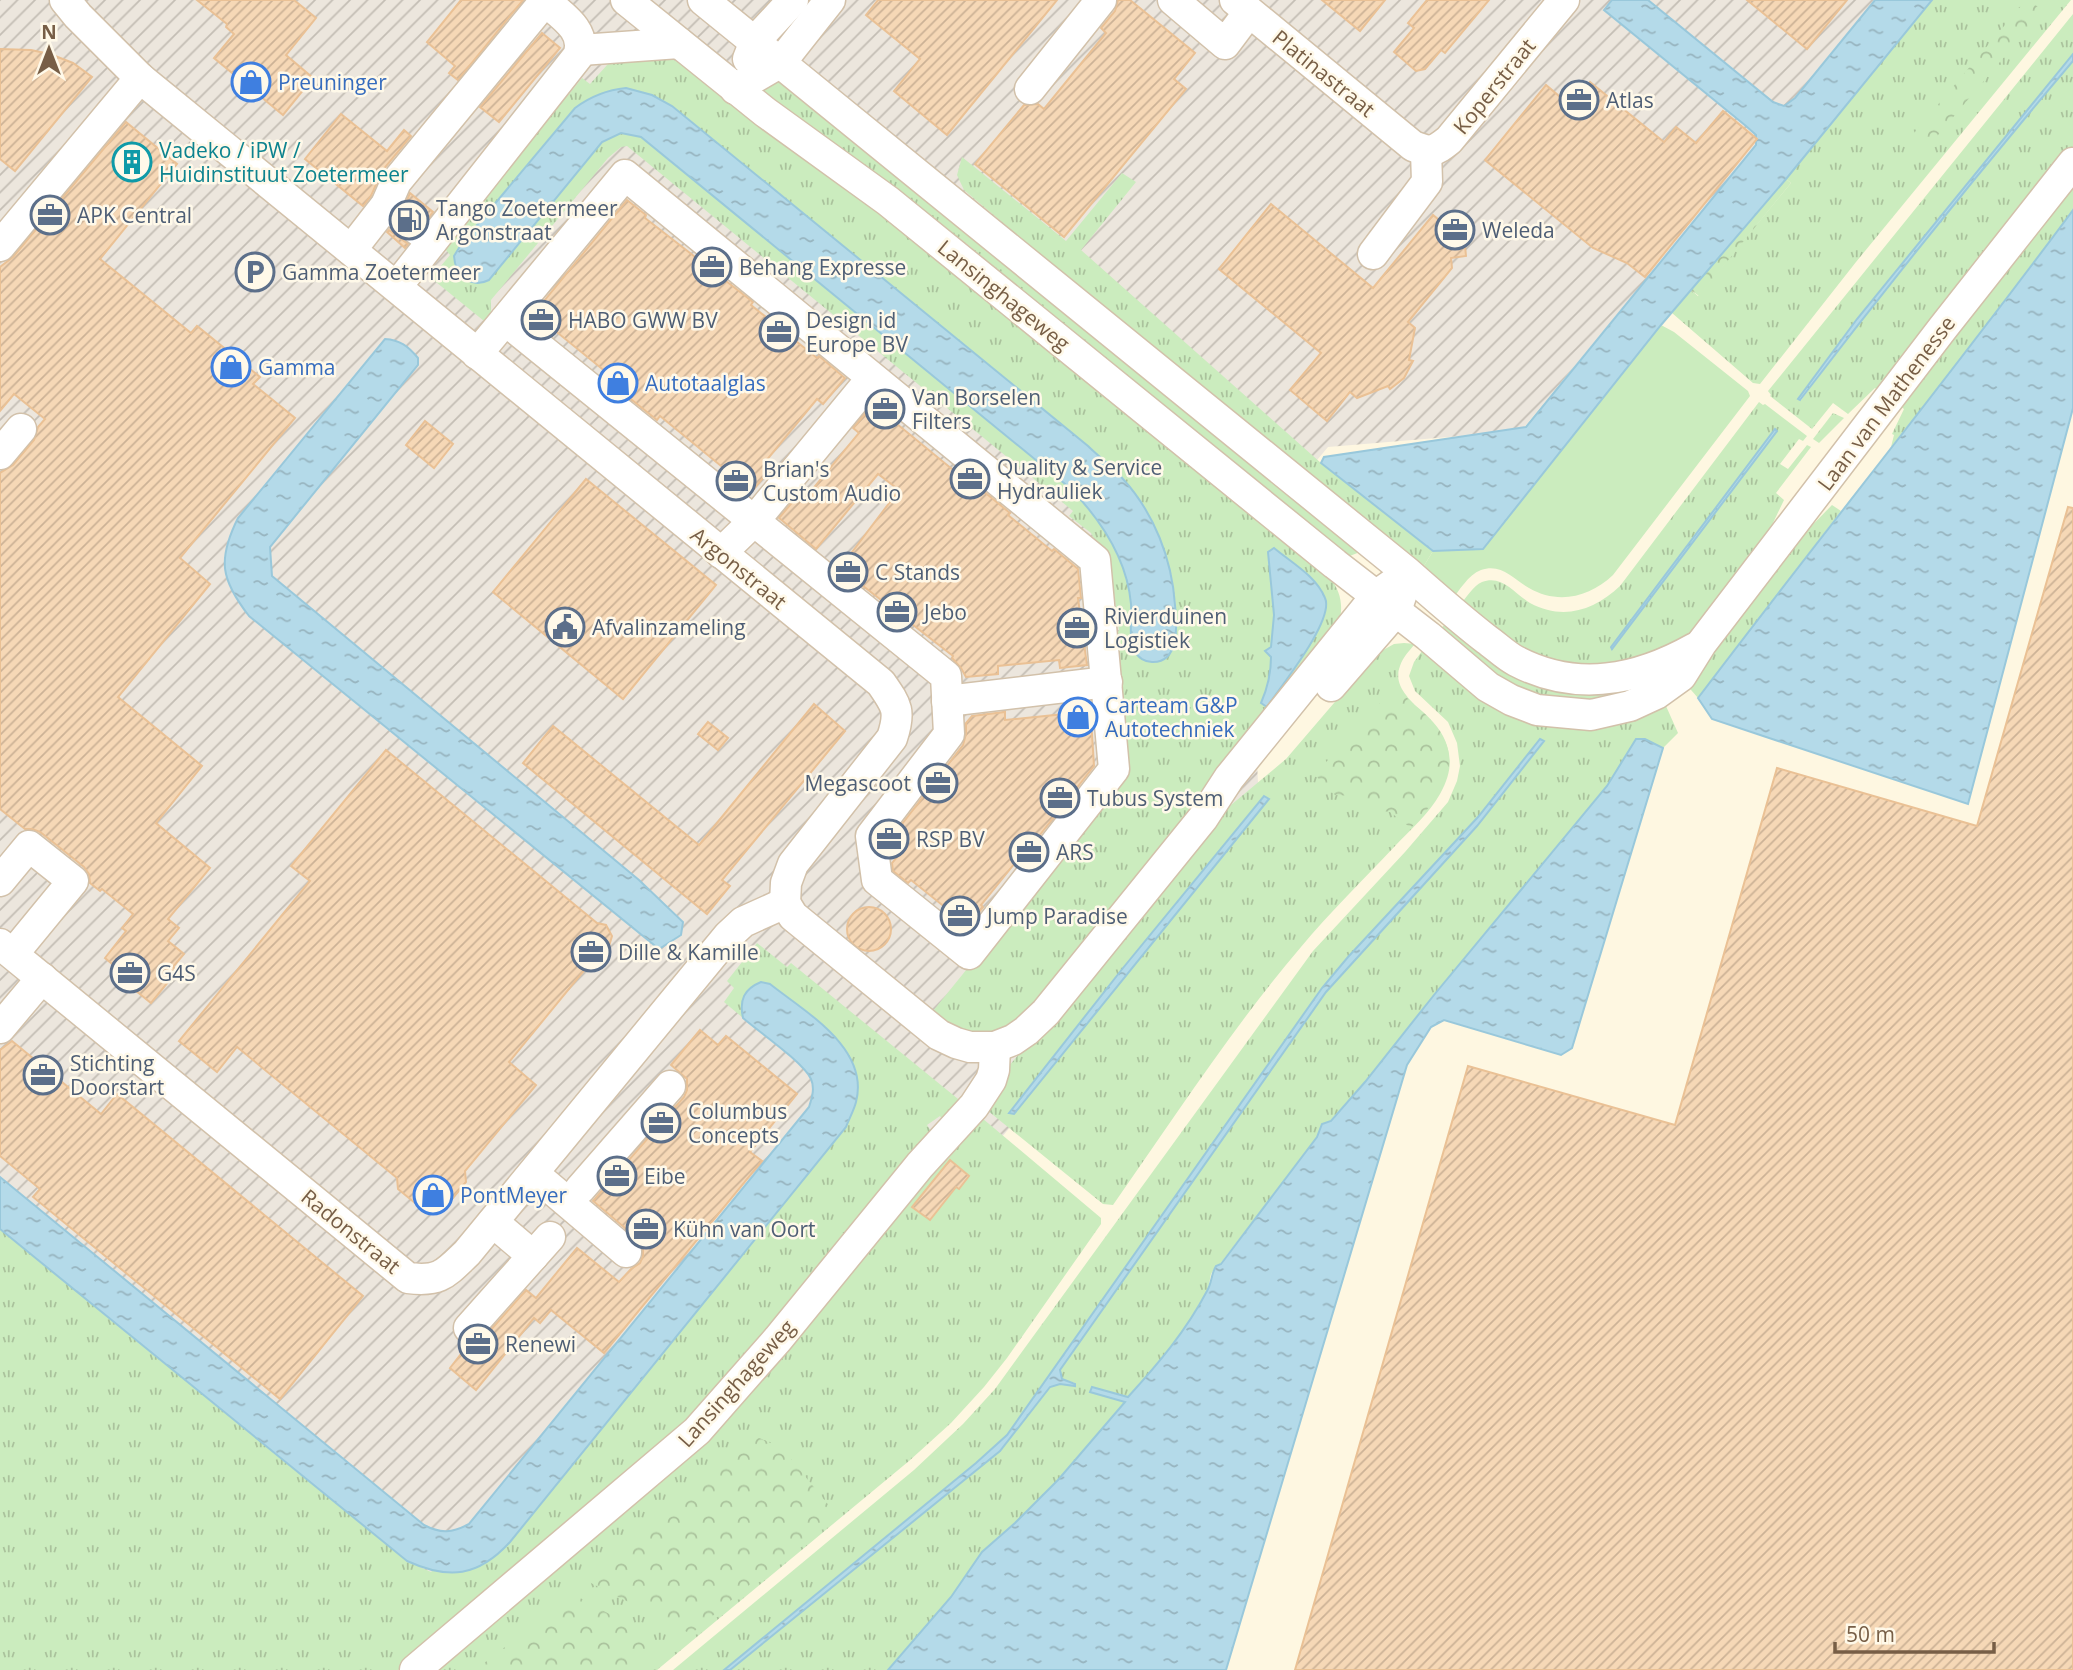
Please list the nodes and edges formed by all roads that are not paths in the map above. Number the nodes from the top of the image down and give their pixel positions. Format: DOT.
graph roads {
  1 [pos="65,0"];
  2 [pos="626,0"];
  3 [pos="704,0"];
  4 [pos="793,0"];
  5 [pos="830,0"];
  6 [pos="1101,0"];
  7 [pos="1173,0"];
  8 [pos="1564,0"];
  9 [pos="1242,6"];
  10 [pos="755,41"];
  11 [pos="679,43"];
  12 [pos="581,50"];
  13 [pos="781,62"];
  14 [pos="140,78"];
  15 [pos="735,89"];
  16 [pos="1030,89"];
  17 [pos="1419,149"];
  18 [pos="2073,163"];
  19 [pos="386,205"];
  20 [pos="432,241"];
  21 [pos="0,246"];
  22 [pos="351,250"];
  23 [pos="1373,254"];
  24 [pos="397,286"];
  25 [pos="505,320"];
  26 [pos="473,350"];
  27 [pos="872,378"];
  28 [pos="21,429"];
  29 [pos="0,454"];
  30 [pos="754,521"];
  31 [pos="721,553"];
  32 [pos="1408,573"];
  33 [pos="1387,603"];
  34 [pos="1701,644"];
  35 [pos="1107,682"];
  36 [pos="947,701"];
  37 [pos="0,881"];
  38 [pos="785,903"];
  39 [pos="6,949"];
  40 [pos="42,978"];
  41 [pos="0,1028"];
  42 [pos="995,1047"];
  43 [pos="670,1086"];
  44 [pos="567,1134"];
  45 [pos="602,1163"];
  46 [pos="534,1174"];
  47 [pos="580,1189"];
  48 [pos="494,1222"];
  49 [pos="626,1252"];
  50 [pos="469,1328"];
  51 [pos="415,1670"];
  1 -- 14 [label="street, Argonstraat"];
  2 -- 11 [label="street, Lansinghageweg"];
  3 -- 10 [label="street, Lansinghageweg"];
  4 -- 10 [label="street"];
  5 -- 13 [label="street"];
  6 -- 16 [label="street"];
  7 -- 9 [label="street"];
  8 -- 17 [label="street, Koperstraat"];
  9 -- 17 [label="street, Platinastraat"];
  10 -- 13 [label="street, Lansinghageweg"];
  10 -- 15 [label="street"];
  11 -- 12 [label="street"];
  11 -- 15 [label="street, Lansinghageweg"];
  12 -- 19 [label="street"];
  12 -- 20 [label="street"];
  13 -- 15 [label="street"];
  13 -- 32 [label="street, Lansinghageweg"];
  14 -- 21 [label="street"];
  14 -- 22 [label="street, Argonstraat"];
  15 -- 33 [label="street, Lansinghageweg"];
  17 -- 23 [label="street"];
  18 -- 34 [label="street, Laan van Mathenesse"];
  19 -- 20 [label="street"];
  19 -- 22 [label="street"];
  20 -- 24 [label="street"];
  22 -- 24 [label="street, Argonstraat"];
  24 -- 26 [label="street, Argonstraat"];
  25 -- 26 [label="street"];
  25 -- 27 [label="street"];
  25 -- 30 [label="street"];
  26 -- 31 [label="street, Argonstraat"];
  27 -- 30 [label="street"];
  27 -- 35 [label="street"];
  28 -- 29 [label="street"];
  30 -- 31 [label="street"];
  30 -- 36 [label="street"];
  31 -- 38 [label="street, Argonstraat"];
  32 -- 33 [label="street"];
  32 -- 34 [label="street, Laan van Mathenesse"];
  33 -- 34 [label="street, Laan van Mathenesse"];
  33 -- 42 [label="street"];
  35 -- 36 [label="street"];
  35 -- 36 [label="street"];
  37 -- 39 [label="street"];
  38 -- 42 [label="street"];
  38 -- 44 [label="street, Radonstraat"];
  39 -- 40 [label="street, Radonstraat"];
  40 -- 41 [label="street"];
  40 -- 48 [label="street, Radonstraat"];
  42 -- 51 [label="street, Lansinghageweg"];
  43 -- 45 [label="street"];
  44 -- 45 [label="street"];
  44 -- 46 [label="street, Radonstraat"];
  45 -- 47 [label="street"];
  46 -- 48 [label="street, Radonstraat"];
  46 -- 49 [label="street"];
  48 -- 50 [label="street"];
}
